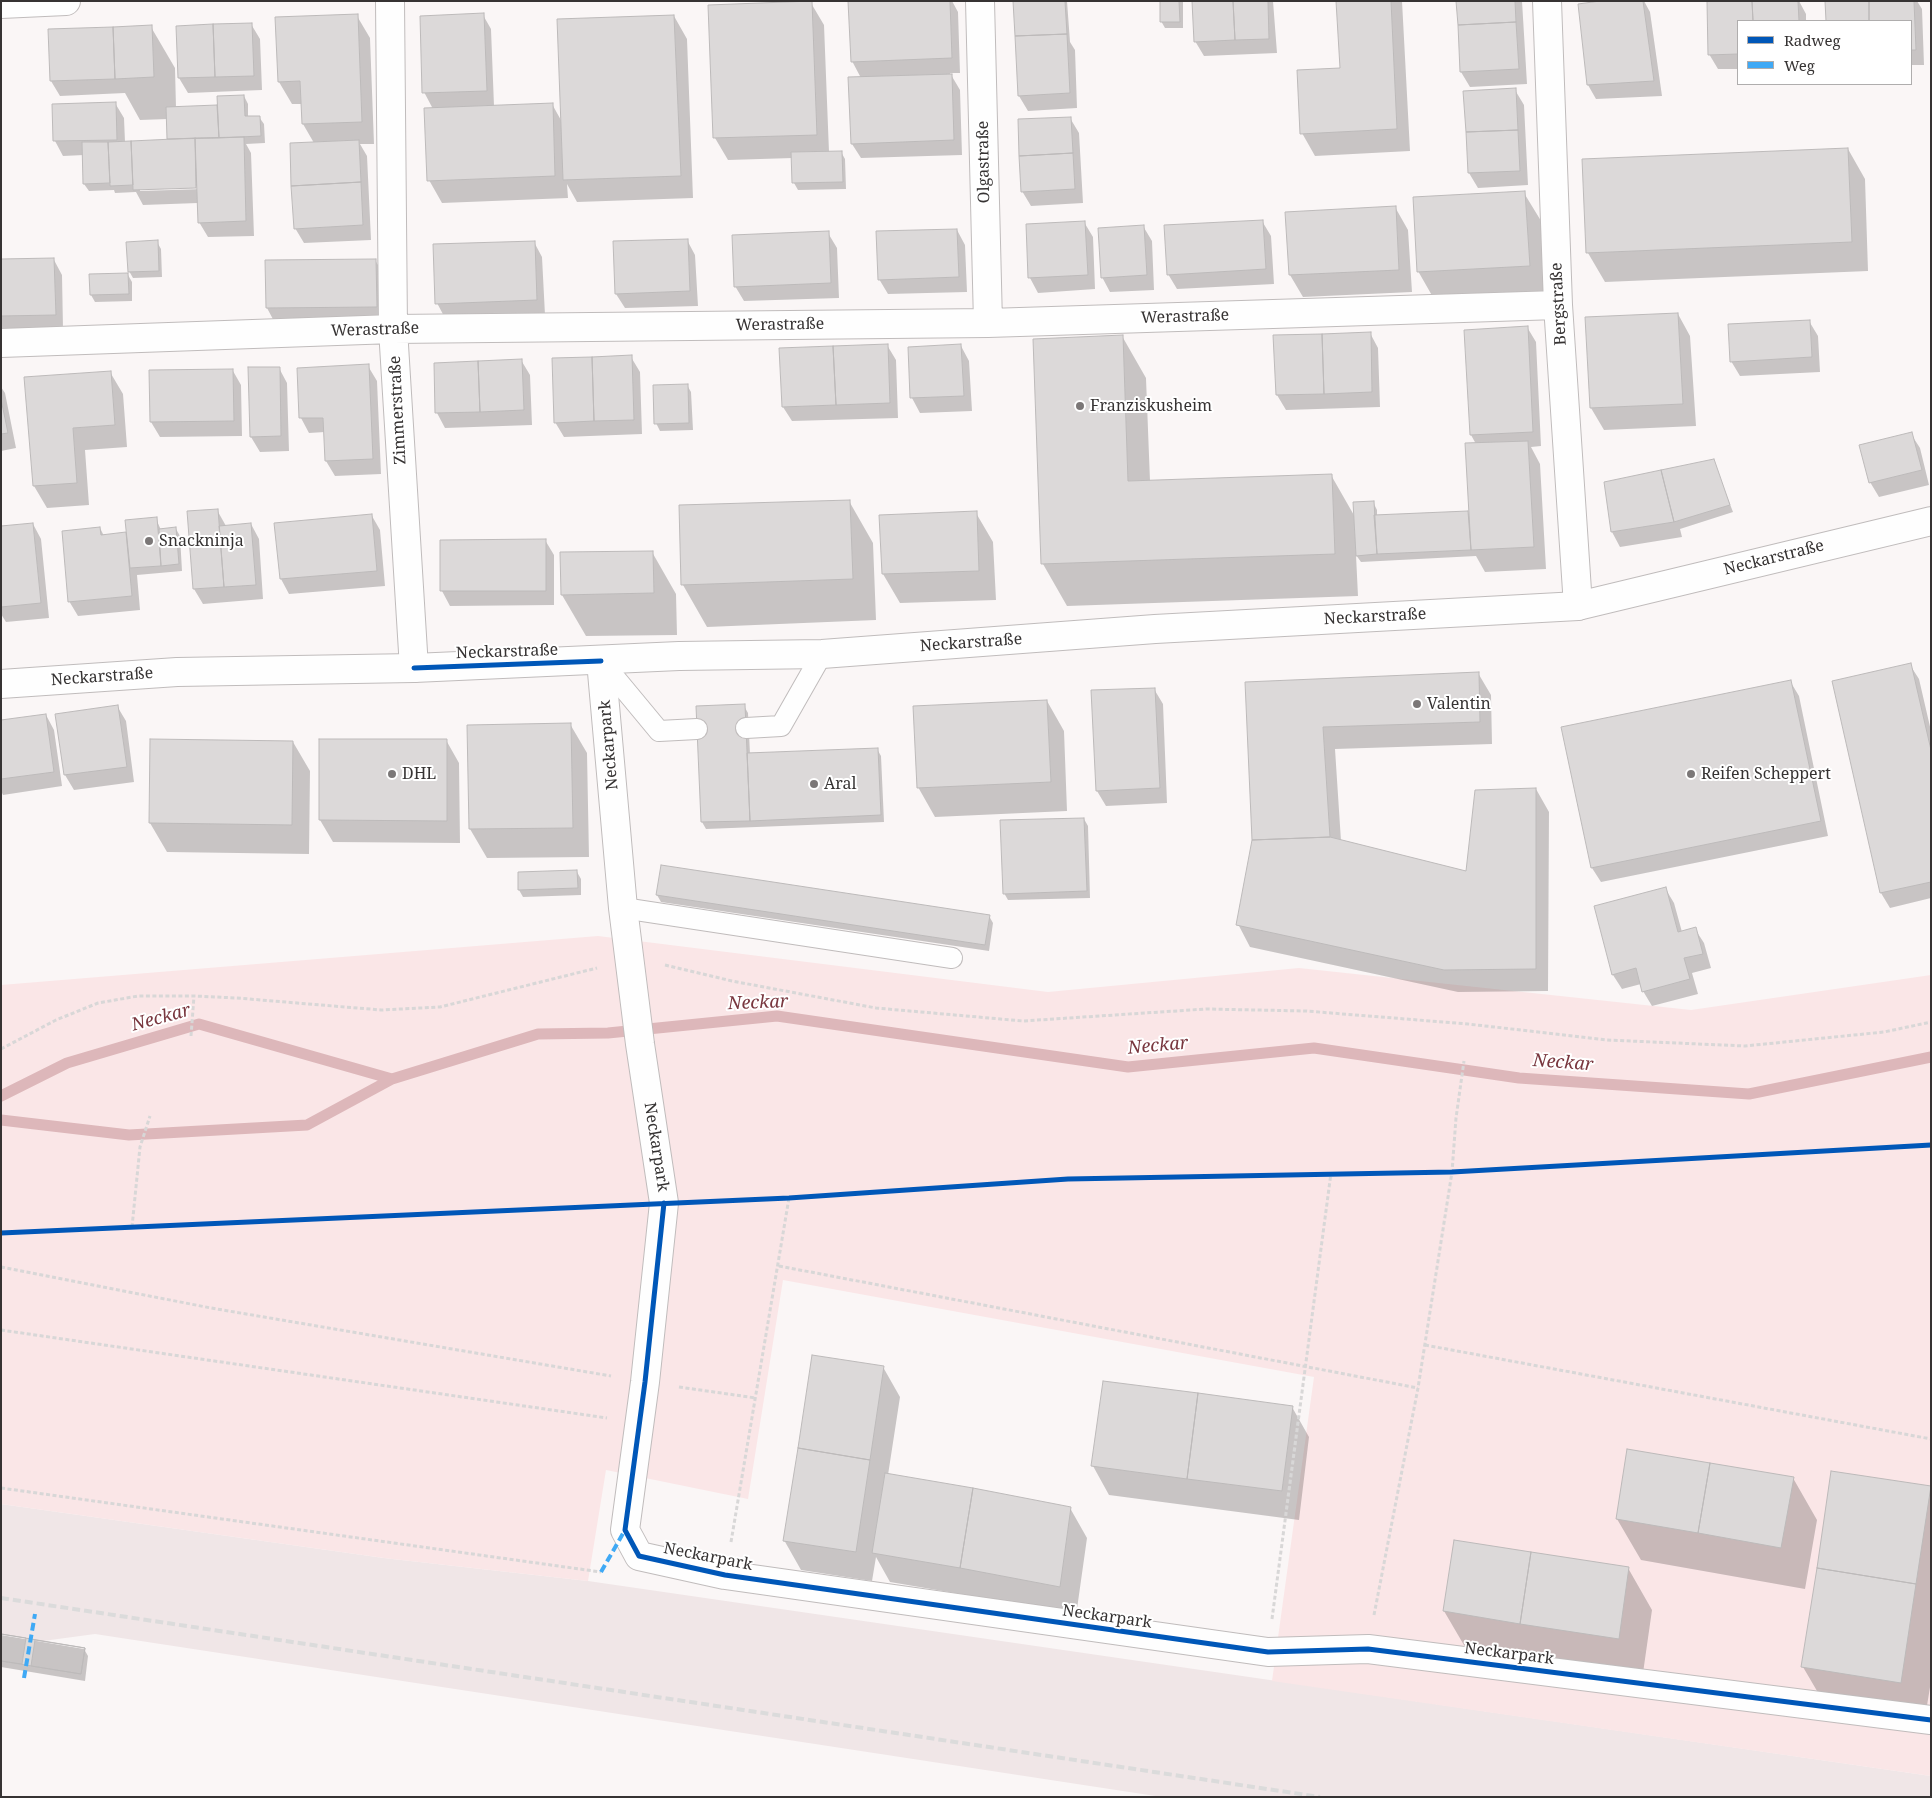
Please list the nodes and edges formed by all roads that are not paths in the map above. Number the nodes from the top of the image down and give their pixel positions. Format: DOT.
graph roads {
  1 [pos="66,1"];
  2 [pos="390,1"];
  3 [pos="980,1"];
  4 [pos="1547,1"];
  5 [pos="1,4"];
  6 [pos="1558,305"];
  7 [pos="988,323"];
  8 [pos="393,328"];
  9 [pos="1,342"];
  10 [pos="1931,521"];
  11 [pos="1578,606"];
  12 [pos="822,654"];
  13 [pos="601,661"];
  14 [pos="414,668"];
  15 [pos="1,684"];
  16 [pos="746,728"];
  17 [pos="697,730"];
  18 [pos="623,908"];
  19 [pos="952,958"];
  20 [pos="1931,1720"];
  1 -- 5 [label="street"];
  2 -- 8 [label="street, Zimmerstraße"];
  3 -- 7 [label="street, Olgastraße"];
  4 -- 6 [label="street, Bergstraße"];
  6 -- 7 [label="street, Werastraße"];
  6 -- 11 [label="street, Bergstraße"];
  7 -- 8 [label="street, Werastraße"];
  8 -- 9 [label="street, Werastraße"];
  8 -- 14 [label="street, Zimmerstraße"];
  10 -- 11 [label="street, Neckarstraße"];
  11 -- 12 [label="street, Neckarstraße"];
  12 -- 13 [label="street, Neckarstraße"];
  12 -- 16 [label="lane"];
  13 -- 14 [label="street, Neckarstraße"];
  13 -- 17 [label="lane"];
  13 -- 18 [label="street, Neckarpark"];
  14 -- 15 [label="street, Neckarstraße"];
  18 -- 19 [label="lane"];
  18 -- 20 [label="street, Neckarpark"];
}
